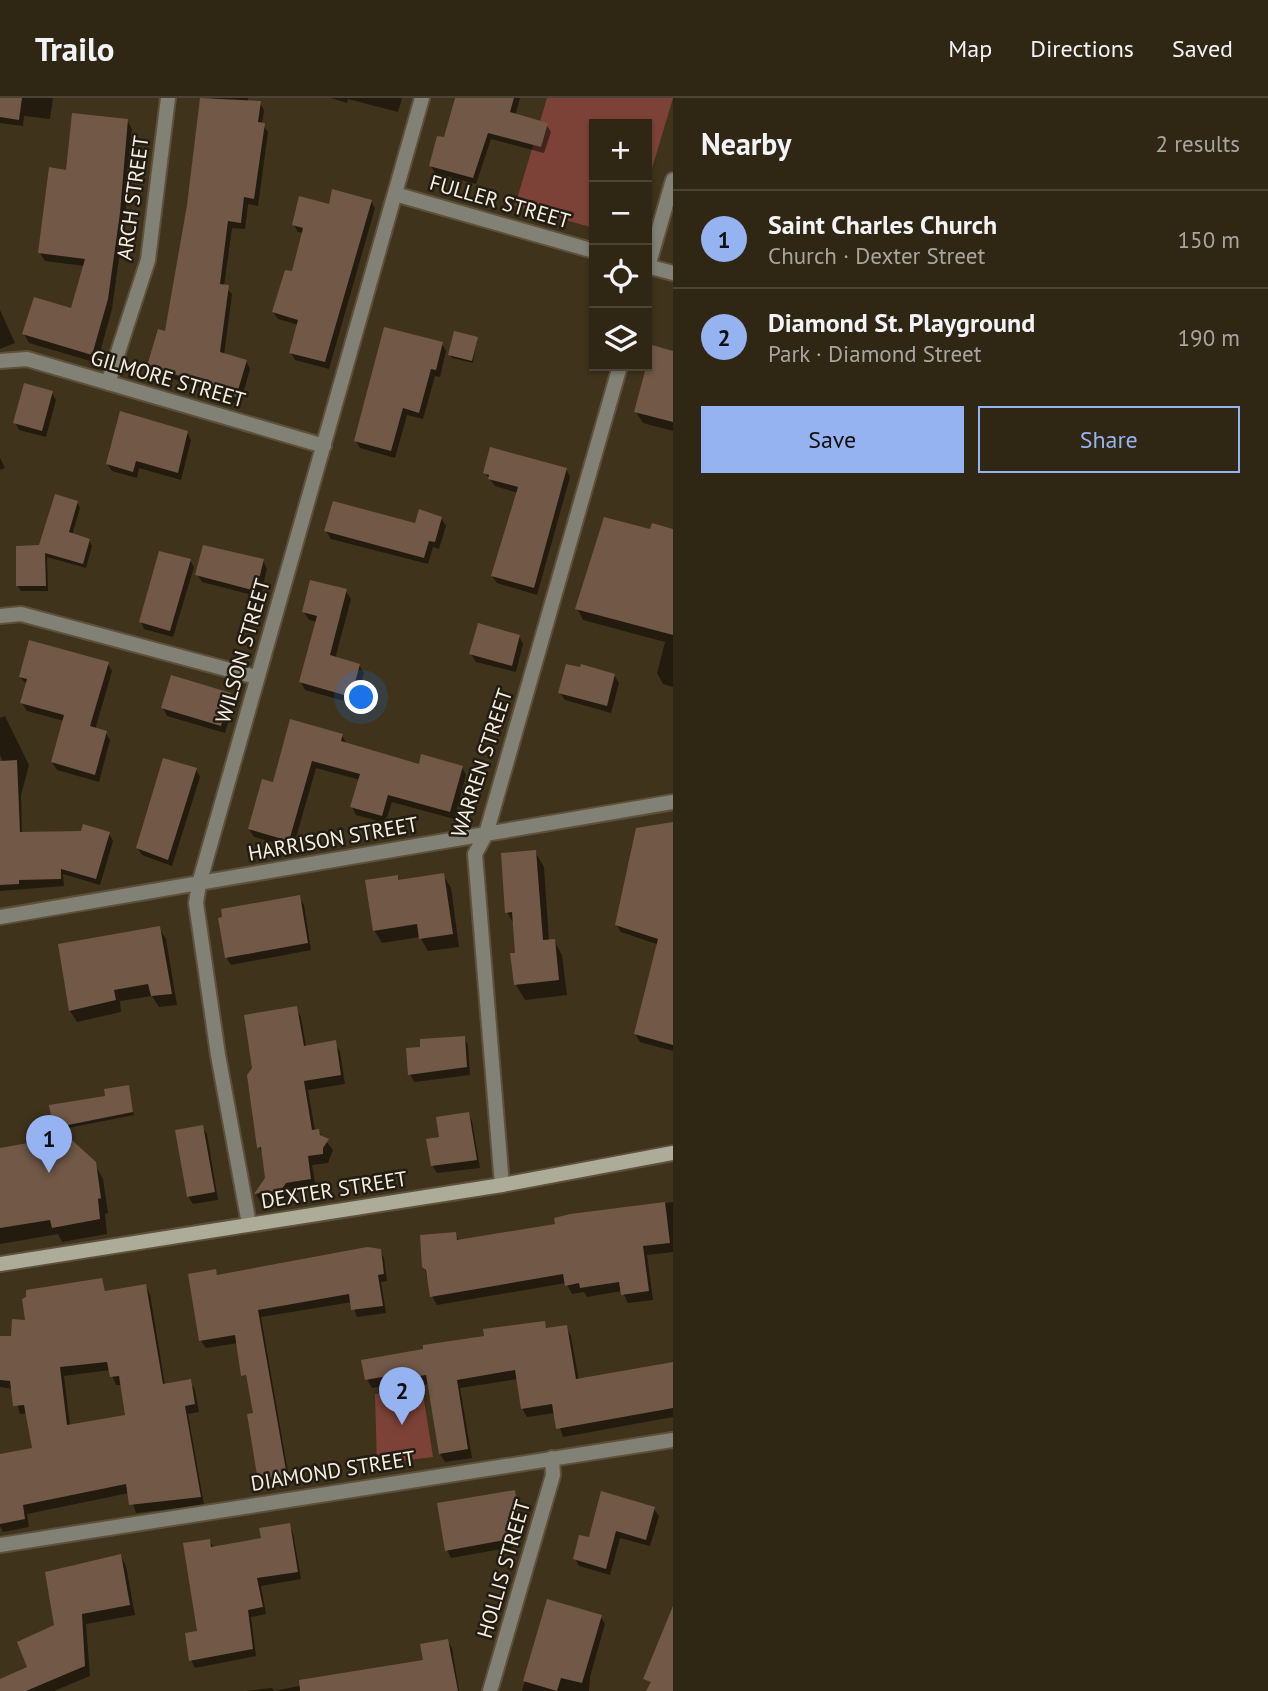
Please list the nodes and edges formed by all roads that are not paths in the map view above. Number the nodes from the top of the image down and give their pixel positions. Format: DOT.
graph roads {
  1 [pos="168,98"];
  2 [pos="422,98"];
  3 [pos="673,180"];
  4 [pos="395,194"];
  5 [pos="589,250"];
  6 [pos="652,250"];
  7 [pos="652,268"];
  8 [pos="673,273"];
  9 [pos="0,360"];
  10 [pos="619,371"];
  11 [pos="108,383"];
  12 [pos="324,446"];
  13 [pos="0,616"];
  14 [pos="257,677"];
  15 [pos="673,802"];
  16 [pos="486,834"];
  17 [pos="199,884"];
  18 [pos="0,918"];
  19 [pos="673,1153"];
  20 [pos="502,1185"];
  21 [pos="249,1224"];
  22 [pos="0,1264"];
  23 [pos="673,1440"];
  24 [pos="552,1458"];
  25 [pos="0,1545"];
  26 [pos="490,1691"];
  1 -- 11 [label="street, ARCH STREET"];
  2 -- 4 [label="street, WILSON STREET"];
  3 -- 6 [label="street"];
  4 -- 5 [label="street, FULLER STREET"];
  4 -- 12 [label="street, WILSON STREET"];
  7 -- 8 [label="street"];
  9 -- 11 [label="street, GILMORE STREET"];
  10 -- 16 [label="street, WARREN STREET"];
  11 -- 12 [label="street, GILMORE STREET"];
  12 -- 14 [label="street, WILSON STREET"];
  13 -- 14 [label="street"];
  14 -- 17 [label="street, WILSON STREET"];
  15 -- 16 [label="street, HARRISON STREET"];
  16 -- 17 [label="street, HARRISON STREET"];
  16 -- 20 [label="street, WARREN STREET"];
  17 -- 18 [label="street, HARRISON STREET"];
  17 -- 21 [label="street, WILSON STREET"];
  19 -- 20 [label="street, DEXTER STREET"];
  20 -- 21 [label="street, DEXTER STREET"];
  21 -- 22 [label="street, DEXTER STREET"];
  23 -- 24 [label="street, DIAMOND STREET"];
  24 -- 25 [label="street, DIAMOND STREET"];
  24 -- 26 [label="street, HOLLIS STREET"];
}
